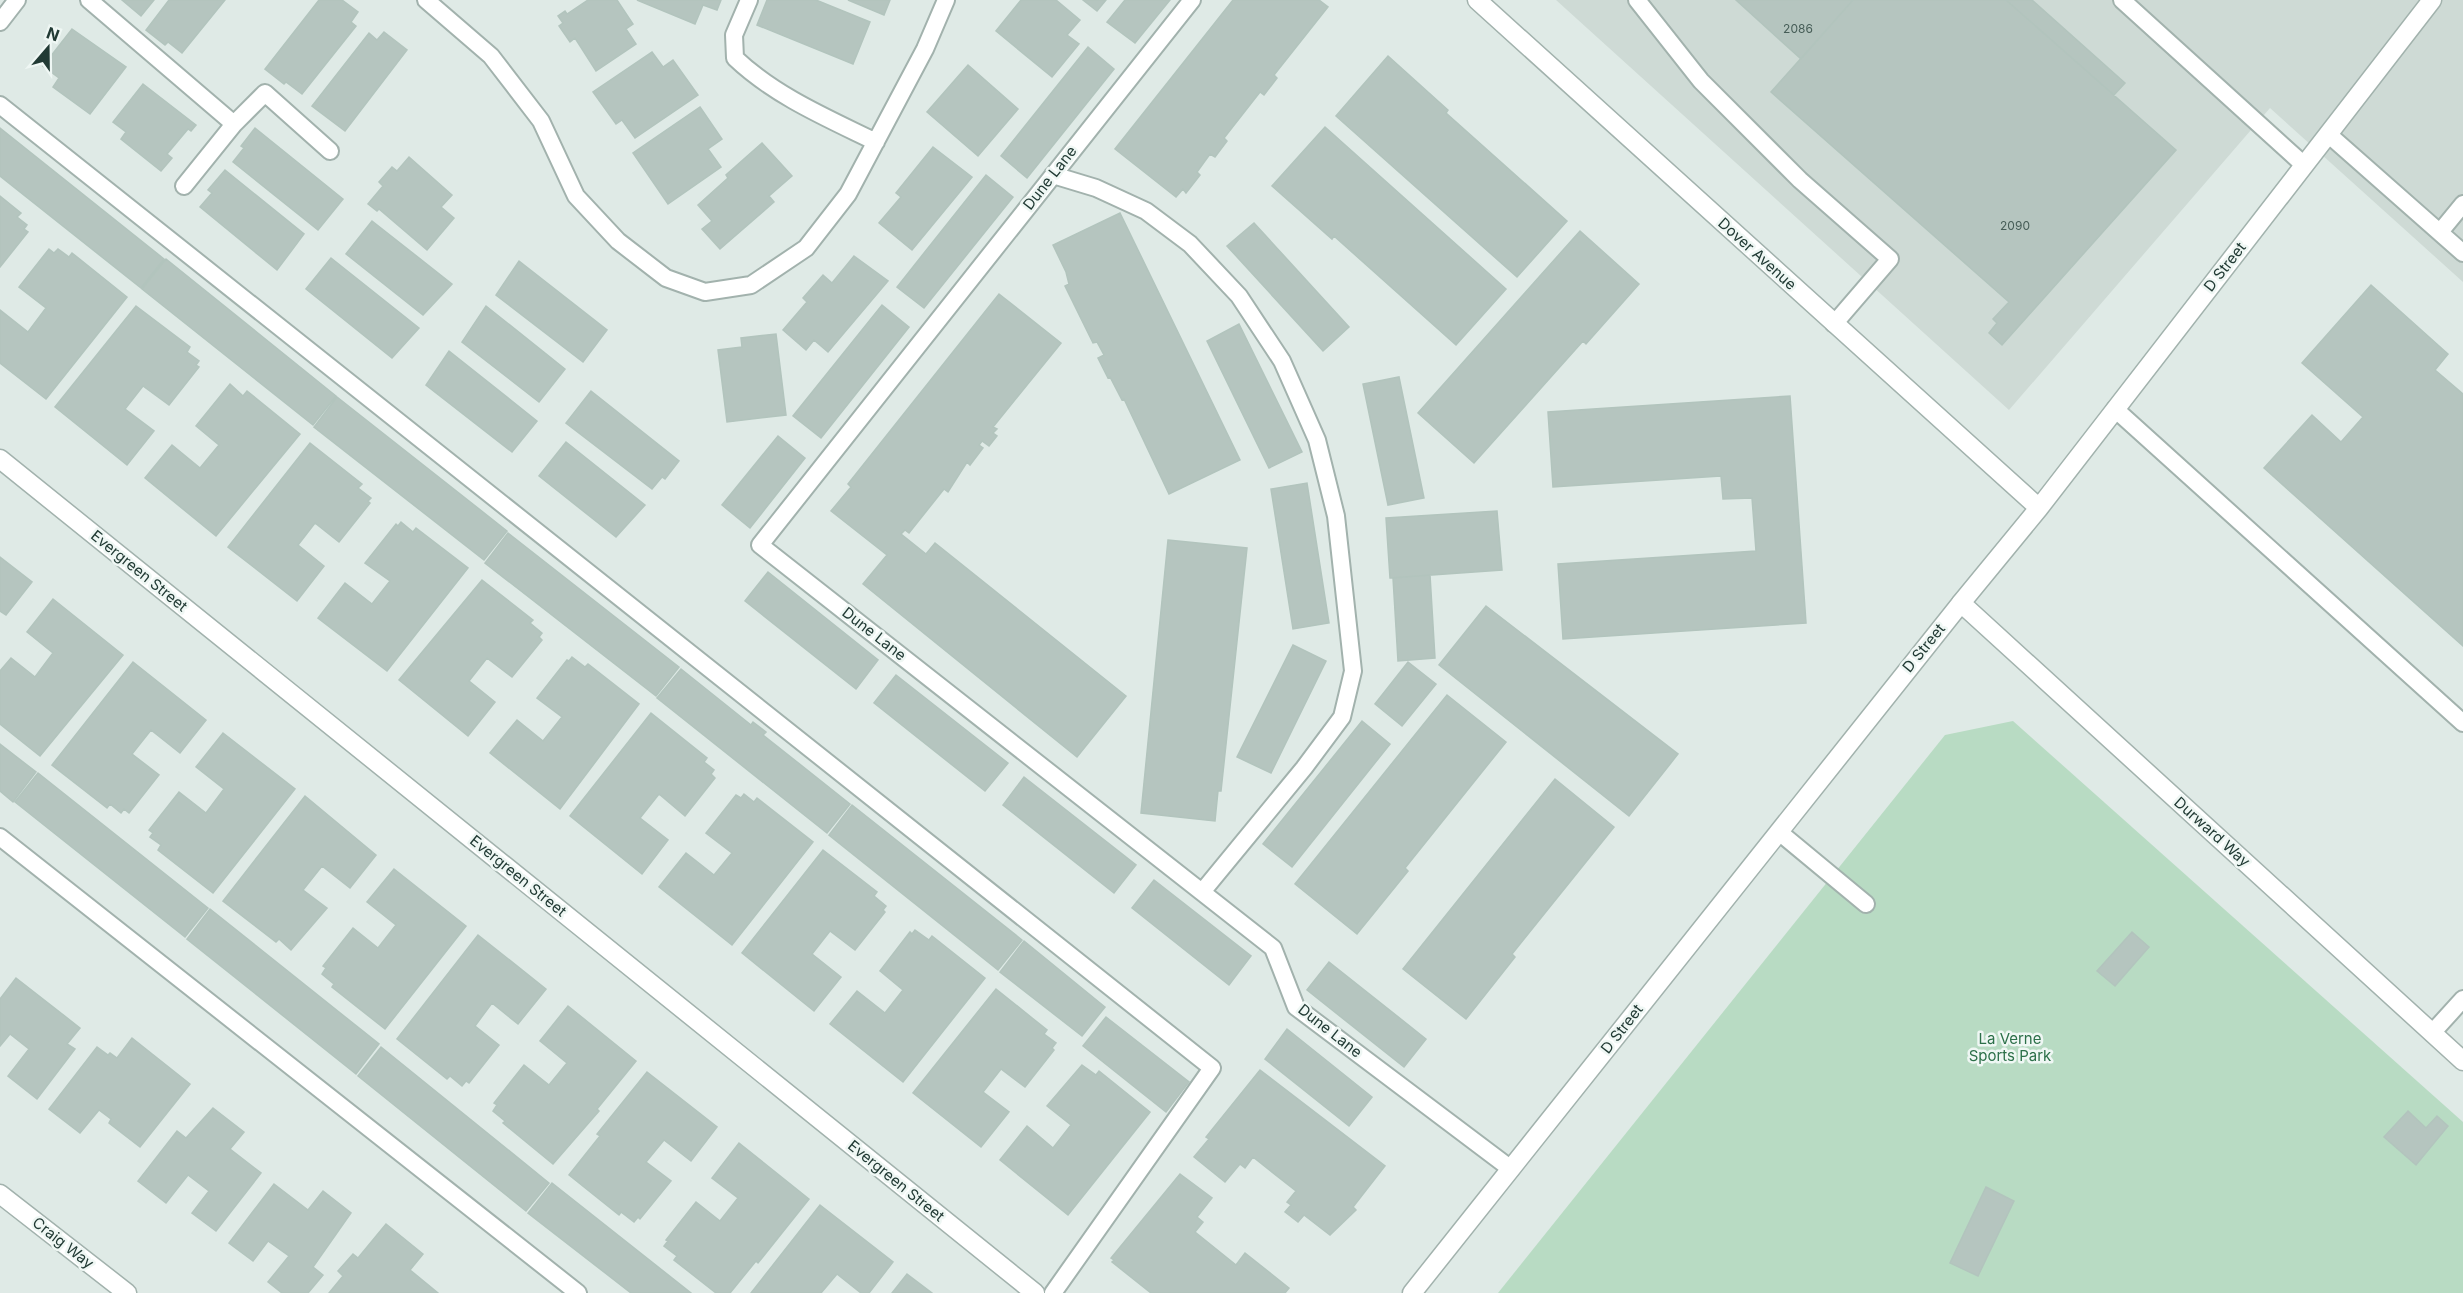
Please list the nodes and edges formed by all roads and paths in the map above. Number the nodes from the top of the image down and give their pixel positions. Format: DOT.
graph roads {
  1 [pos="17,0"];
  2 [pos="89,0"];
  3 [pos="426,0"];
  4 [pos="749,0"];
  5 [pos="946,0"];
  6 [pos="1192,0"];
  7 [pos="1477,0"];
  8 [pos="1637,0"];
  9 [pos="2122,0"];
  10 [pos="2426,2"];
  11 [pos="0,22"];
  12 [pos="0,105"];
  13 [pos="234,124"];
  14 [pos="2328,134"];
  15 [pos="876,142"];
  16 [pos="330,151"];
  17 [pos="2304,165"];
  18 [pos="1053,175"];
  19 [pos="184,186"];
  20 [pos="2463,204"];
  21 [pos="2440,232"];
  22 [pos="2463,253"];
  23 [pos="1834,324"];
  24 [pos="2115,409"];
  25 [pos="0,459"];
  26 [pos="2038,508"];
  27 [pos="1960,603"];
  28 [pos="2463,723"];
  29 [pos="1779,832"];
  30 [pos="0,837"];
  31 [pos="1202,892"];
  32 [pos="1866,903"];
  33 [pos="2463,999"];
  34 [pos="2432,1033"];
  35 [pos="2463,1062"];
  36 [pos="1511,1168"];
  37 [pos="0,1194"];
  38 [pos="127,1293"];
  39 [pos="578,1293"];
  40 [pos="1035,1293"];
  41 [pos="1053,1293"];
  42 [pos="1412,1293"];
  1 -- 11 [label="lane"];
  2 -- 13 [label="lane"];
  3 -- 15 [label="lane"];
  4 -- 15 [label="lane"];
  5 -- 15 [label="lane"];
  6 -- 18 [label="lane, Dune Lane"];
  7 -- 23 [label="street, Dover Avenue"];
  8 -- 23 [label="lane"];
  9 -- 17 [label="lane"];
  10 -- 14 [label="street, D Street"];
  12 -- 41 [label="lane"];
  13 -- 16 [label="lane"];
  13 -- 19 [label="lane"];
  14 -- 17 [label="street, D Street"];
  14 -- 21 [label="lane"];
  17 -- 24 [label="street, D Street"];
  18 -- 31 [label="lane"];
  18 -- 31 [label="lane, Dune Lane"];
  20 -- 21 [label="lane"];
  21 -- 22 [label="lane"];
  23 -- 26 [label="street, Dover Avenue"];
  24 -- 26 [label="street, D Street"];
  24 -- 28 [label="lane"];
  25 -- 40 [label="street, Evergreen Street"];
  26 -- 27 [label="street, D Street"];
  27 -- 29 [label="street, D Street"];
  27 -- 34 [label="street, Durward Way"];
  29 -- 32 [label="lane"];
  29 -- 36 [label="street, D Street"];
  30 -- 39 [label="lane"];
  31 -- 36 [label="lane, Dune Lane"];
  33 -- 34 [label="lane"];
  34 -- 35 [label="street, Durward Way"];
  36 -- 42 [label="street, D Street"];
  37 -- 38 [label="street, Craig Way"];
}
